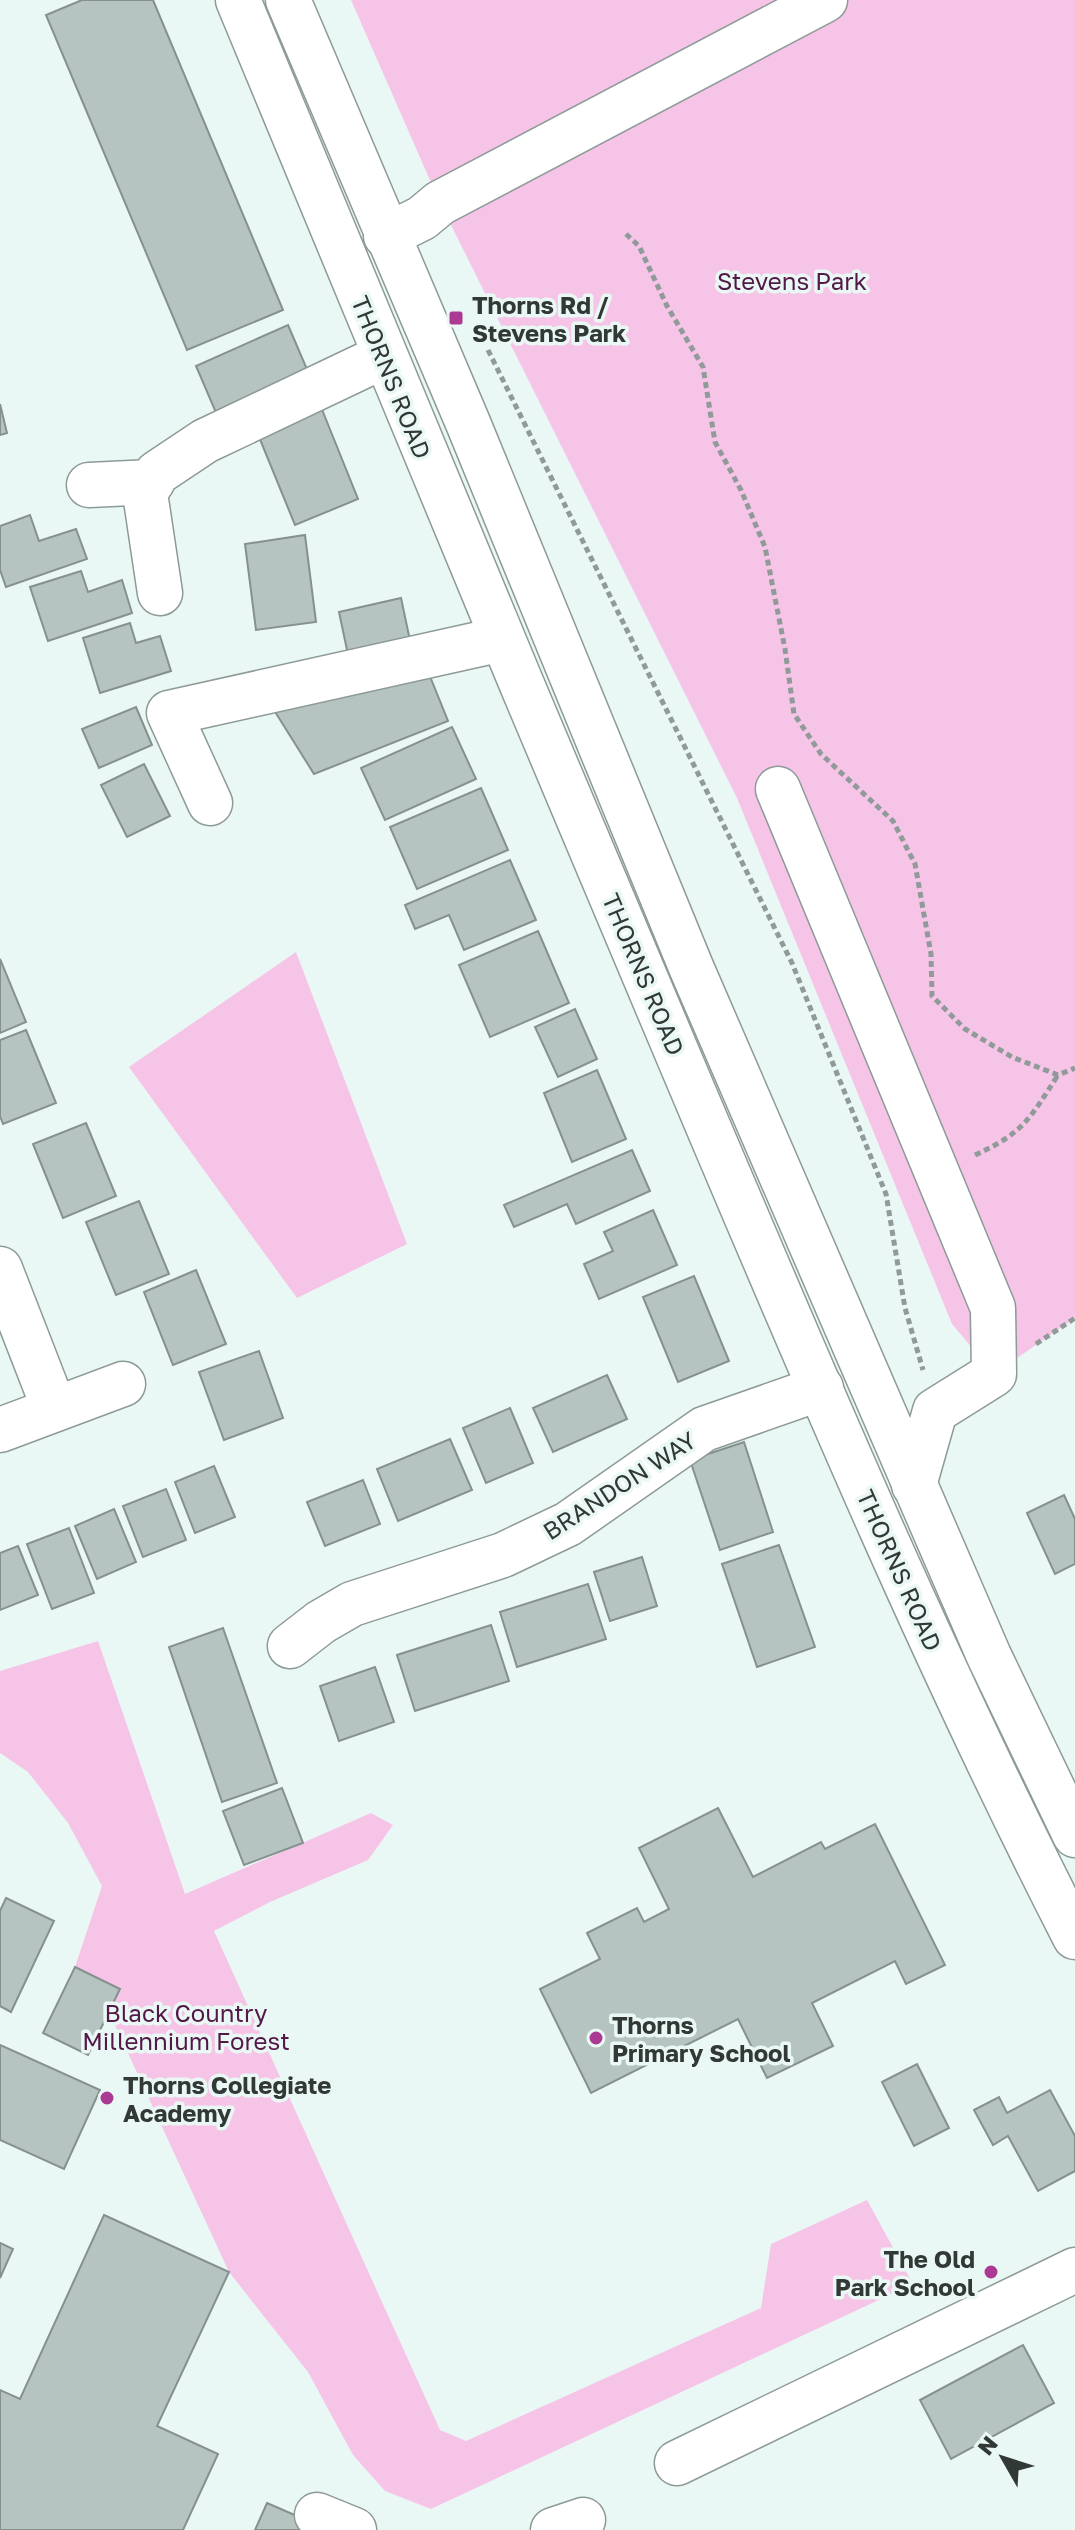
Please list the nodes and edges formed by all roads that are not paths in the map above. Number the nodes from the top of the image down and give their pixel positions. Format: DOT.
graph roads {
  1 [pos="238,0"];
  2 [pos="288,0"];
  3 [pos="825,0"];
  4 [pos="386,236"];
  5 [pos="384,356"];
  6 [pos="152,482"];
  7 [pos="89,485"];
  8 [pos="160,593"];
  9 [pos="502,639"];
  10 [pos="778,789"];
  11 [pos="210,803"];
  12 [pos="0,1269"];
  13 [pos="123,1384"];
  14 [pos="821,1388"];
  15 [pos="54,1408"];
  16 [pos="0,1430"];
  17 [pos="914,1485"];
  18 [pos="290,1646"];
  19 [pos="1075,1835"];
  20 [pos="1075,1937"];
  21 [pos="1075,2270"];
  22 [pos="677,2463"];
  1 -- 5 [label="main road, THORNS ROAD"];
  2 -- 4 [label="main road, THORNS ROAD"];
  3 -- 4 [label="main road"];
  4 -- 17 [label="main road, THORNS ROAD"];
  5 -- 6 [label="main road"];
  5 -- 9 [label="main road, THORNS ROAD"];
  6 -- 7 [label="main road"];
  6 -- 8 [label="main road"];
  9 -- 11 [label="main road"];
  9 -- 14 [label="main road, THORNS ROAD"];
  10 -- 17 [label="main road"];
  12 -- 15 [label="main road"];
  13 -- 15 [label="main road"];
  14 -- 18 [label="main road, BRANDON WAY"];
  14 -- 20 [label="main road, THORNS ROAD"];
  15 -- 16 [label="main road"];
  17 -- 19 [label="main road, THORNS ROAD"];
  21 -- 22 [label="main road"];
}
